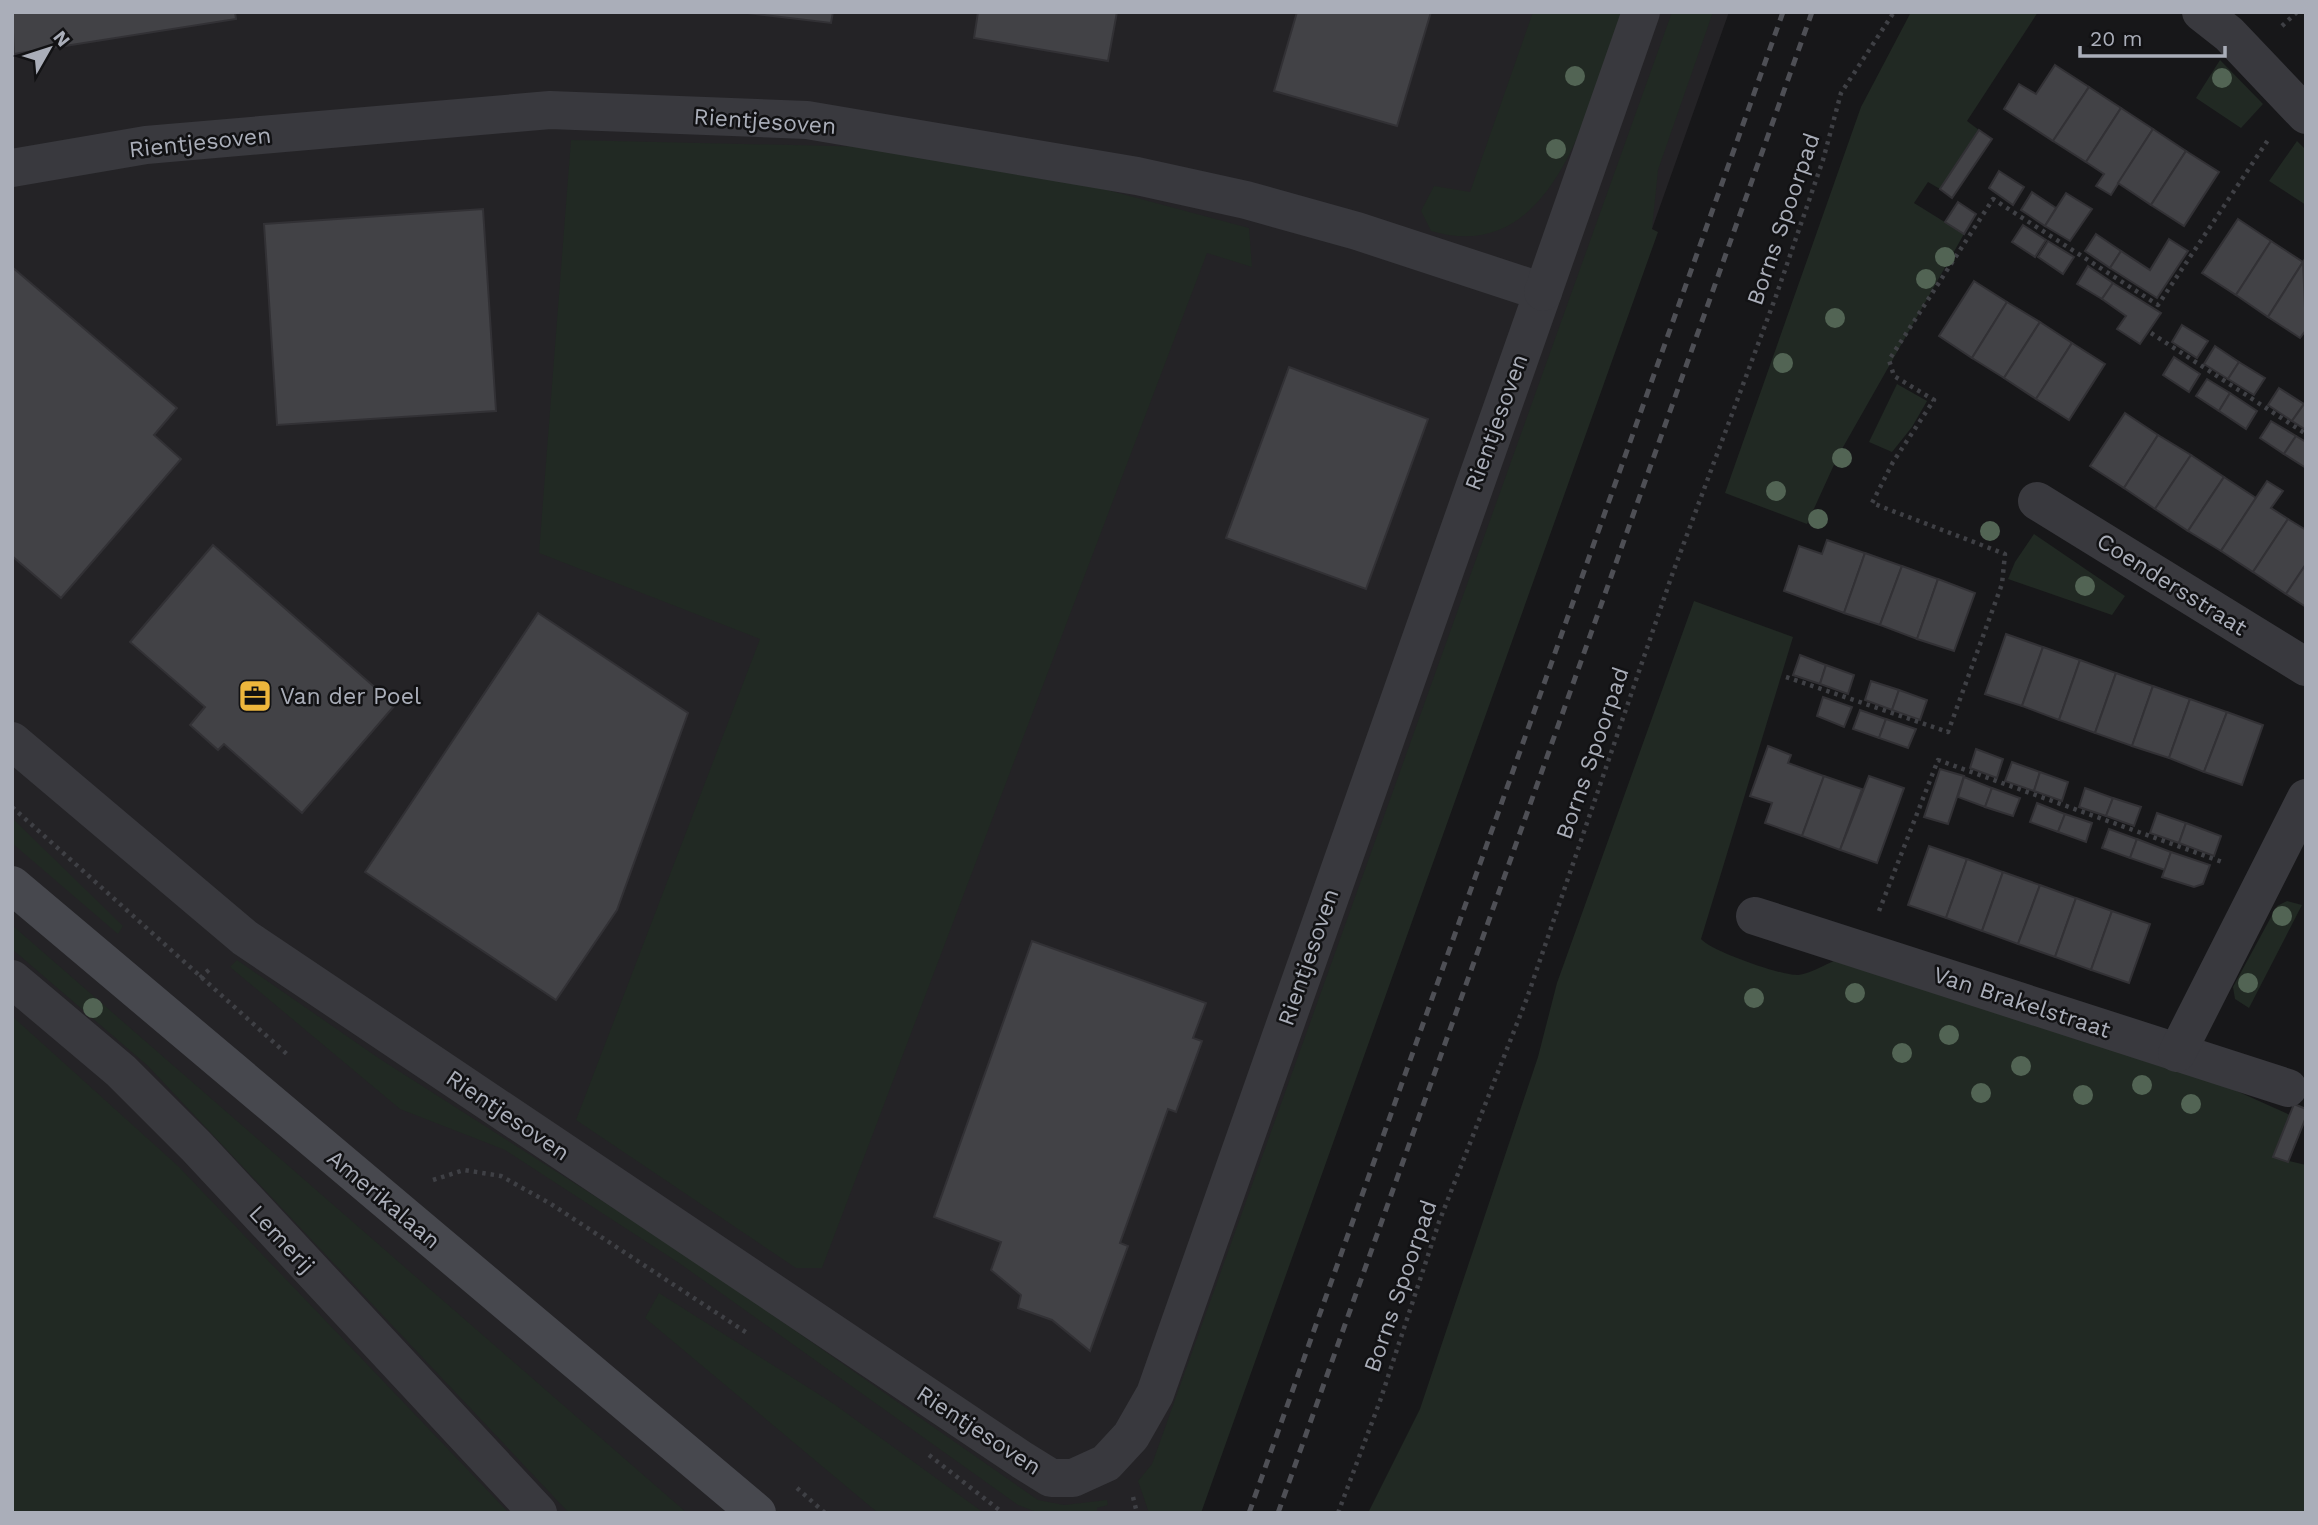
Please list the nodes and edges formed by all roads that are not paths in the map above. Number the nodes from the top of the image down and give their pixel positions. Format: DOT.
graph roads {
  1 [pos="1641,12"];
  2 [pos="2201,12"];
  3 [pos="2300,108"];
  4 [pos="12,168"];
  5 [pos="1543,292"];
  6 [pos="2037,501"];
  7 [pos="2306,667"];
  8 [pos="12,741"];
  9 [pos="2306,798"];
  10 [pos="12,885"];
  11 [pos="1755,916"];
  12 [pos="12,979"];
  13 [pos="2177,1053"];
  14 [pos="2288,1088"];
  15 [pos="538,1513"];
  16 [pos="757,1513"];
  1 -- 5 [label="street, Rientjesoven"];
  2 -- 3 [label="street"];
  4 -- 5 [label="street, Rientjesoven"];
  5 -- 8 [label="street, Rientjesoven"];
  6 -- 7 [label="street, Coendersstraat"];
  9 -- 13 [label="street"];
  10 -- 16 [label="main road, Amerikalaan"];
  11 -- 13 [label="street, Van Brakelstraat"];
  12 -- 15 [label="street, Lemerij"];
  13 -- 14 [label="street, Van Brakelstraat"];
}
